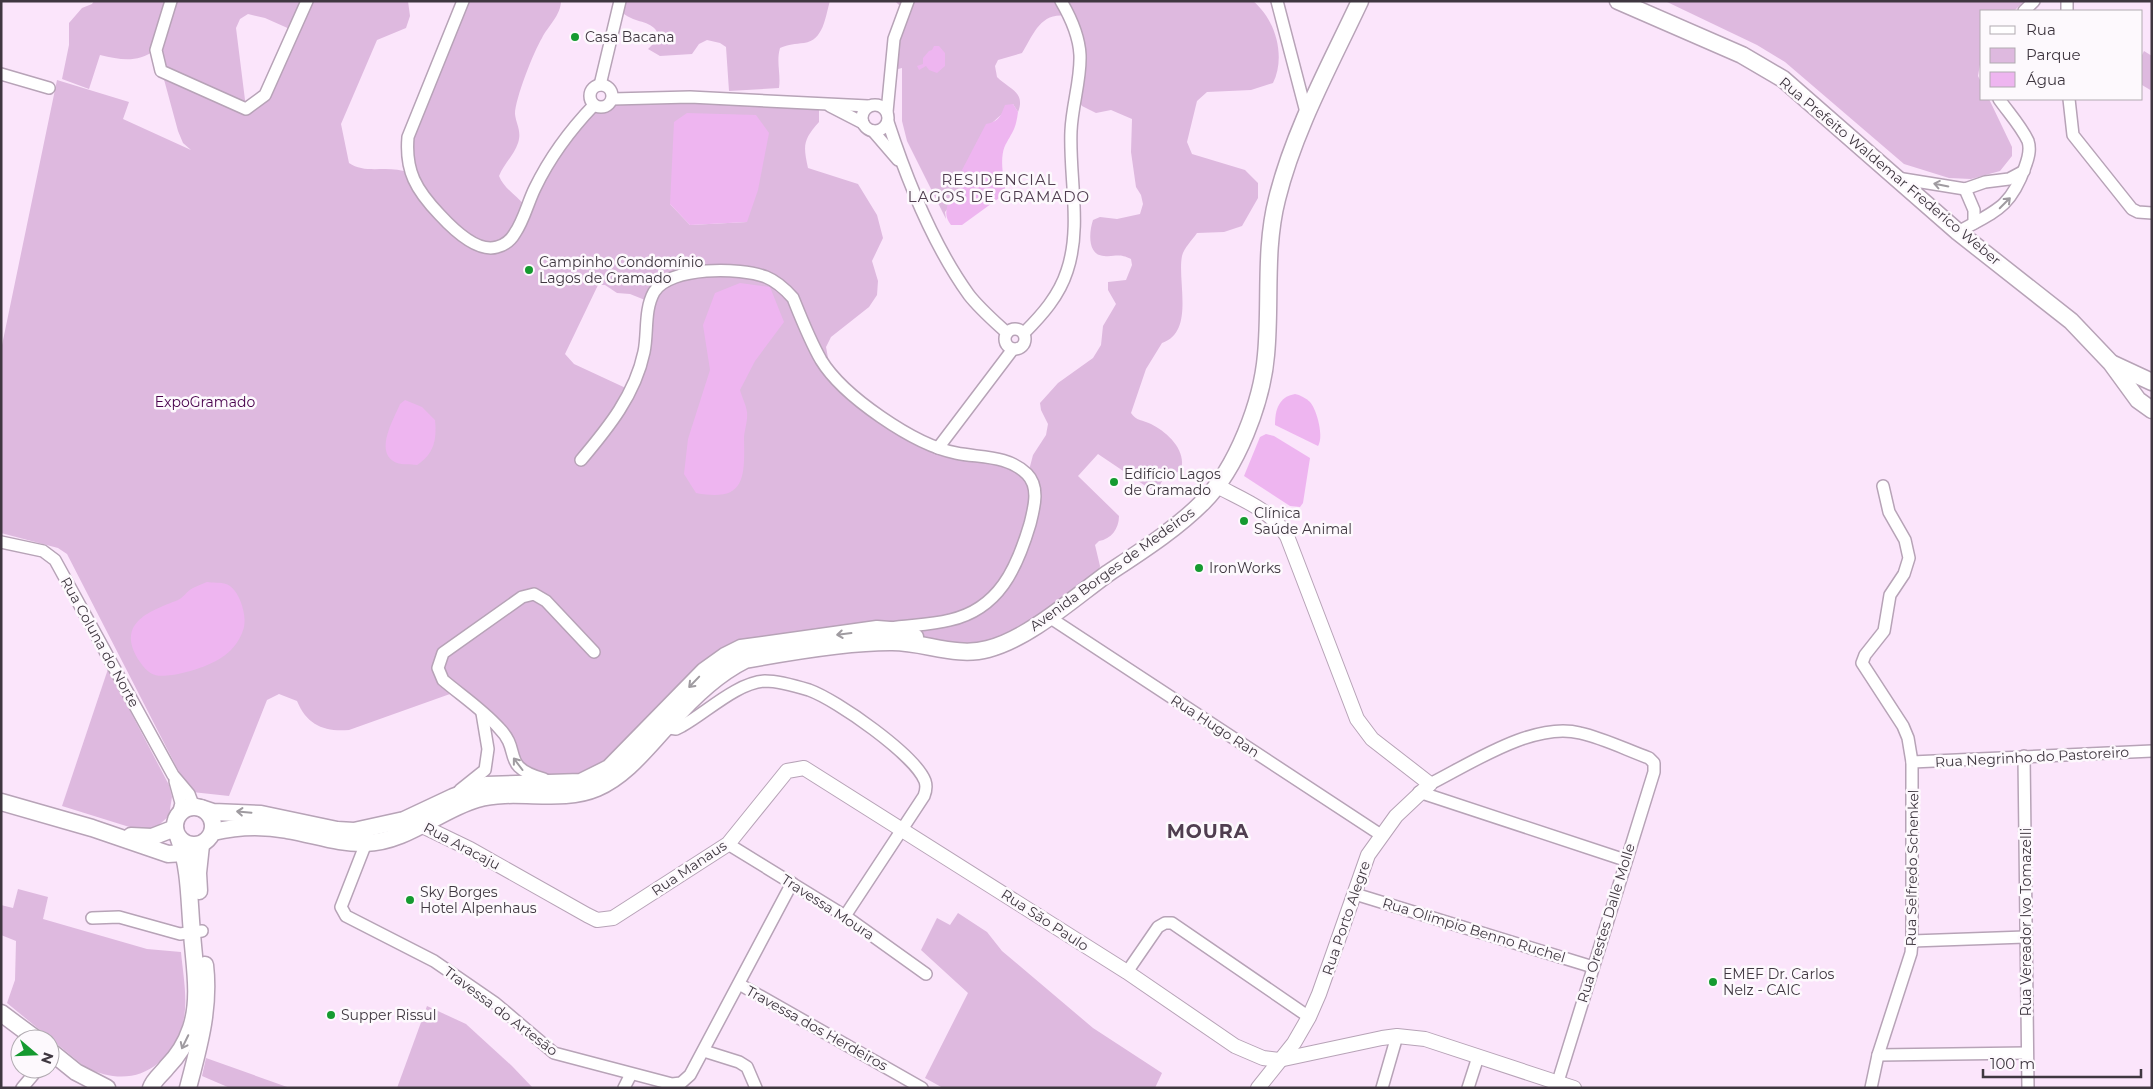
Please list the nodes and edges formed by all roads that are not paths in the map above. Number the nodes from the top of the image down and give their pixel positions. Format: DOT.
graph roads {
  1 [pos="171,1"];
  2 [pos="307,1"];
  3 [pos="463,1"];
  4 [pos="620,1"];
  5 [pos="908,1"];
  6 [pos="1061,1"];
  7 [pos="1278,1"];
  8 [pos="1360,1"];
  9 [pos="1618,1"];
  10 [pos="2034,1"];
  11 [pos="2025,10"];
  12 [pos="890,71"];
  13 [pos="1,74"];
  14 [pos="600,85"];
  15 [pos="48,88"];
  16 [pos="612,99"];
  17 [pos="2000,100"];
  18 [pos="2069,100"];
  19 [pos="824,103"];
  20 [pos="594,105"];
  21 [pos="872,105"];
  22 [pos="1307,116"];
  23 [pos="888,117"];
  24 [pos="863,123"];
  25 [pos="874,131"];
  26 [pos="902,164"];
  27 [pos="2024,171"];
  28 [pos="1896,178"];
  29 [pos="1965,189"];
  30 [pos="2152,213"];
  31 [pos="1974,223"];
  32 [pos="1958,232"];
  33 [pos="1007,333"];
  34 [pos="1024,334"];
  35 [pos="1013,349"];
  36 [pos="2111,363"];
  37 [pos="2152,382"];
  38 [pos="2152,410"];
  39 [pos="938,448"];
  40 [pos="581,460"];
  41 [pos="1217,486"];
  42 [pos="1883,486"];
  43 [pos="1,542"];
  44 [pos="1049,617"];
  45 [pos="903,629"];
  46 [pos="878,636"];
  47 [pos="941,650"];
  48 [pos="594,652"];
  49 [pos="482,713"];
  50 [pos="670,724"];
  51 [pos="2152,751"];
  52 [pos="2024,756"];
  53 [pos="1912,762"];
  54 [pos="1654,763"];
  55 [pos="813,772"];
  56 [pos="173,775"];
  57 [pos="560,784"];
  58 [pos="1424,788"];
  59 [pos="453,797"];
  60 [pos="1,802"];
  61 [pos="201,808"];
  62 [pos="404,820"];
  63 [pos="424,825"];
  64 [pos="92,828"];
  65 [pos="374,828"];
  66 [pos="903,829"];
  67 [pos="213,832"];
  68 [pos="1381,835"];
  69 [pos="185,838"];
  70 [pos="366,843"];
  71 [pos="728,844"];
  72 [pos="168,854"];
  73 [pos="1625,860"];
  74 [pos="188,875"];
  75 [pos="792,883"];
  76 [pos="1355,894"];
  77 [pos="844,916"];
  78 [pos="92,918"];
  79 [pos="597,920"];
  80 [pos="197,931"];
  81 [pos="2025,938"];
  82 [pos="1912,941"];
  83 [pos="1593,967"];
  84 [pos="1127,972"];
  85 [pos="926,974"];
  86 [pos="739,984"];
  87 [pos="1,1013"];
  88 [pos="1309,1017"];
  89 [pos="23,1029"];
  90 [pos="1397,1036"];
  91 [pos="704,1051"];
  92 [pos="2027,1052"];
  93 [pos="1878,1055"];
  94 [pos="1478,1057"];
  95 [pos="1279,1060"];
  96 [pos="60,1061"];
  97 [pos="60,1065"];
  98 [pos="631,1074"];
  99 [pos="150,1084"];
  100 [pos="1557,1085"];
  101 [pos="80,1088"];
  102 [pos="107,1088"];
  103 [pos="183,1088"];
  104 [pos="188,1088"];
  105 [pos="624,1088"];
  106 [pos="756,1088"];
  107 [pos="922,1088"];
  108 [pos="1258,1088"];
  109 [pos="1382,1088"];
  110 [pos="1468,1088"];
  111 [pos="1574,1088"];
  112 [pos="1871,1088"];
  113 [pos="2028,1088"];
  1 -- 2 [label="street"];
  3 -- 20 [label="street"];
  4 -- 14 [label="street"];
  5 -- 12 [label="street"];
  6 -- 34 [label="street"];
  7 -- 22 [label="street"];
  8 -- 22 [label="main road, Avenida Borges de Medeiros"];
  9 -- 28 [label="main road, Rua Prefeito Waldemar Frederico Weber"];
  10 -- 11 [label="street"];
  12 -- 21 [label="street"];
  12 -- 23 [label="street"];
  13 -- 15 [label="street"];
  14 -- 16 [label="street"];
  14 -- 20 [label="street"];
  16 -- 19 [label="street"];
  16 -- 20 [label="street"];
  17 -- 27 [label="street"];
  18 -- 30 [label="street"];
  19 -- 21 [label="street"];
  19 -- 24 [label="street"];
  21 -- 23 [label="street"];
  21 -- 24 [label="street"];
  22 -- 41 [label="main road, Avenida Borges de Medeiros"];
  23 -- 25 [label="street"];
  23 -- 26 [label="street"];
  24 -- 25 [label="street"];
  25 -- 26 [label="street"];
  26 -- 33 [label="street"];
  27 -- 29 [label="street"];
  31 -- 27 [label="street, one-way"];
  29 -- 28 [label="street, one-way"];
  28 -- 32 [label="main road, Rua Prefeito Waldemar Frederico Weber"];
  29 -- 31 [label="street"];
  31 -- 32 [label="street"];
  32 -- 36 [label="main road, Rua Prefeito Waldemar Frederico Weber"];
  33 -- 34 [label="street"];
  33 -- 35 [label="street"];
  34 -- 35 [label="street"];
  35 -- 39 [label="street"];
  36 -- 37 [label="main road"];
  36 -- 38 [label="main road"];
  39 -- 40 [label="street"];
  39 -- 45 [label="street"];
  41 -- 44 [label="main road, Avenida Borges de Medeiros"];
  41 -- 58 [label="street"];
  42 -- 53 [label="street, Rua Selfredo Schenkel"];
  43 -- 56 [label="street, Rua Coluna do Norte"];
  44 -- 47 [label="main road, Avenida Borges de Medeiros"];
  44 -- 68 [label="street, Rua Hugo Ran"];
  45 -- 46 [label="main road"];
  45 -- 47 [label="main road, Avenida Borges de Medeiros"];
  46 -- 47 [label="main road, Avenida Borges de Medeiros"];
  46 -- 50 [label="main road, Avenida Borges de Medeiros"];
  46 -- 50 [label="main road, Avenida Borges de Medeiros, one-way"];
  48 -- 49 [label="street"];
  57 -- 49 [label="street, one-way"];
  49 -- 59 [label="street"];
  50 -- 57 [label="main road, Avenida Borges de Medeiros"];
  50 -- 63 [label="main road, Avenida Borges de Medeiros"];
  50 -- 66 [label="street"];
  51 -- 52 [label="street, Rua Negrinho do Pastoreiro"];
  52 -- 53 [label="street, Rua Negrinho do Pastoreiro"];
  52 -- 81 [label="street, Rua Vereador Ivo Tomazelli"];
  53 -- 82 [label="street, Rua Selfredo Schenkel"];
  54 -- 58 [label="street, Rua Porto Alegre"];
  54 -- 73 [label="street, Rua Orestes Dalle Molle"];
  55 -- 66 [label="street, Rua São Paulo"];
  55 -- 71 [label="street, Rua Manaus"];
  56 -- 61 [label="street, Rua Coluna do Norte"];
  56 -- 69 [label="street, Rua Coluna do Norte"];
  57 -- 59 [label="main road, Avenida Borges de Medeiros"];
  58 -- 68 [label="street, Rua Porto Alegre"];
  58 -- 73 [label="street"];
  59 -- 62 [label="main road, Avenida Borges de Medeiros"];
  60 -- 64 [label="main road"];
  65 -- 61 [label="main road, Avenida Borges de Medeiros, one-way"];
  61 -- 67 [label="main road"];
  61 -- 69 [label="main road"];
  62 -- 63 [label="street, Rua Aracaju"];
  62 -- 65 [label="main road, Avenida Borges de Medeiros"];
  63 -- 70 [label="main road, Avenida Borges de Medeiros"];
  63 -- 79 [label="street, Rua Aracaju"];
  64 -- 69 [label="main road"];
  64 -- 72 [label="main road"];
  65 -- 70 [label="main road"];
  66 -- 77 [label="street"];
  66 -- 84 [label="street, Rua São Paulo"];
  67 -- 69 [label="main road"];
  67 -- 70 [label="main road, Avenida Borges de Medeiros"];
  68 -- 76 [label="street, Rua Porto Alegre"];
  69 -- 72 [label="main road"];
  69 -- 74 [label="main road"];
  69 -- 80 [label="main road"];
  70 -- 98 [label="street, Travessa do Artesão"];
  71 -- 75 [label="street, Travessa Moura"];
  71 -- 79 [label="street, Rua Manaus"];
  72 -- 74 [label="main road"];
  73 -- 83 [label="street, Rua Orestes Dalle Molle"];
  74 -- 80 [label="main road"];
  75 -- 77 [label="street, Travessa Moura"];
  75 -- 86 [label="street, Travessa do Artesão"];
  76 -- 83 [label="street, Rua Olimpio Benno Ruchel"];
  76 -- 88 [label="street, Rua Porto Alegre"];
  77 -- 85 [label="street, Travessa Moura"];
  78 -- 80 [label="street"];
  80 -- 99 [label="main road, one-way"];
  80 -- 104 [label="main road"];
  81 -- 82 [label="street"];
  81 -- 92 [label="street, Rua Vereador Ivo Tomazelli"];
  82 -- 93 [label="street, Rua Selfredo Schenkel"];
  83 -- 100 [label="street, Rua Orestes Dalle Molle"];
  84 -- 88 [label="street"];
  84 -- 95 [label="street, Rua São Paulo"];
  86 -- 91 [label="street, Travessa do Artesão"];
  86 -- 107 [label="street, Travessa dos Herdeiros"];
  87 -- 89 [label="main road"];
  88 -- 95 [label="street, Rua Porto Alegre"];
  90 -- 94 [label="street"];
  90 -- 95 [label="street"];
  90 -- 109 [label="street"];
  91 -- 98 [label="street, Travessa do Artesão"];
  91 -- 106 [label="street"];
  92 -- 93 [label="street"];
  92 -- 113 [label="street, Rua Vereador Ivo Tomazelli"];
  93 -- 112 [label="street, Rua Selfredo Schenkel"];
  94 -- 100 [label="street"];
  94 -- 110 [label="street"];
  95 -- 108 [label="street, Rua Porto Alegre"];
  96 -- 102 [label="main road"];
  97 -- 101 [label="main road"];
  98 -- 105 [label="street"];
  99 -- 103 [label="main road"];
  100 -- 111 [label="street"];
}
